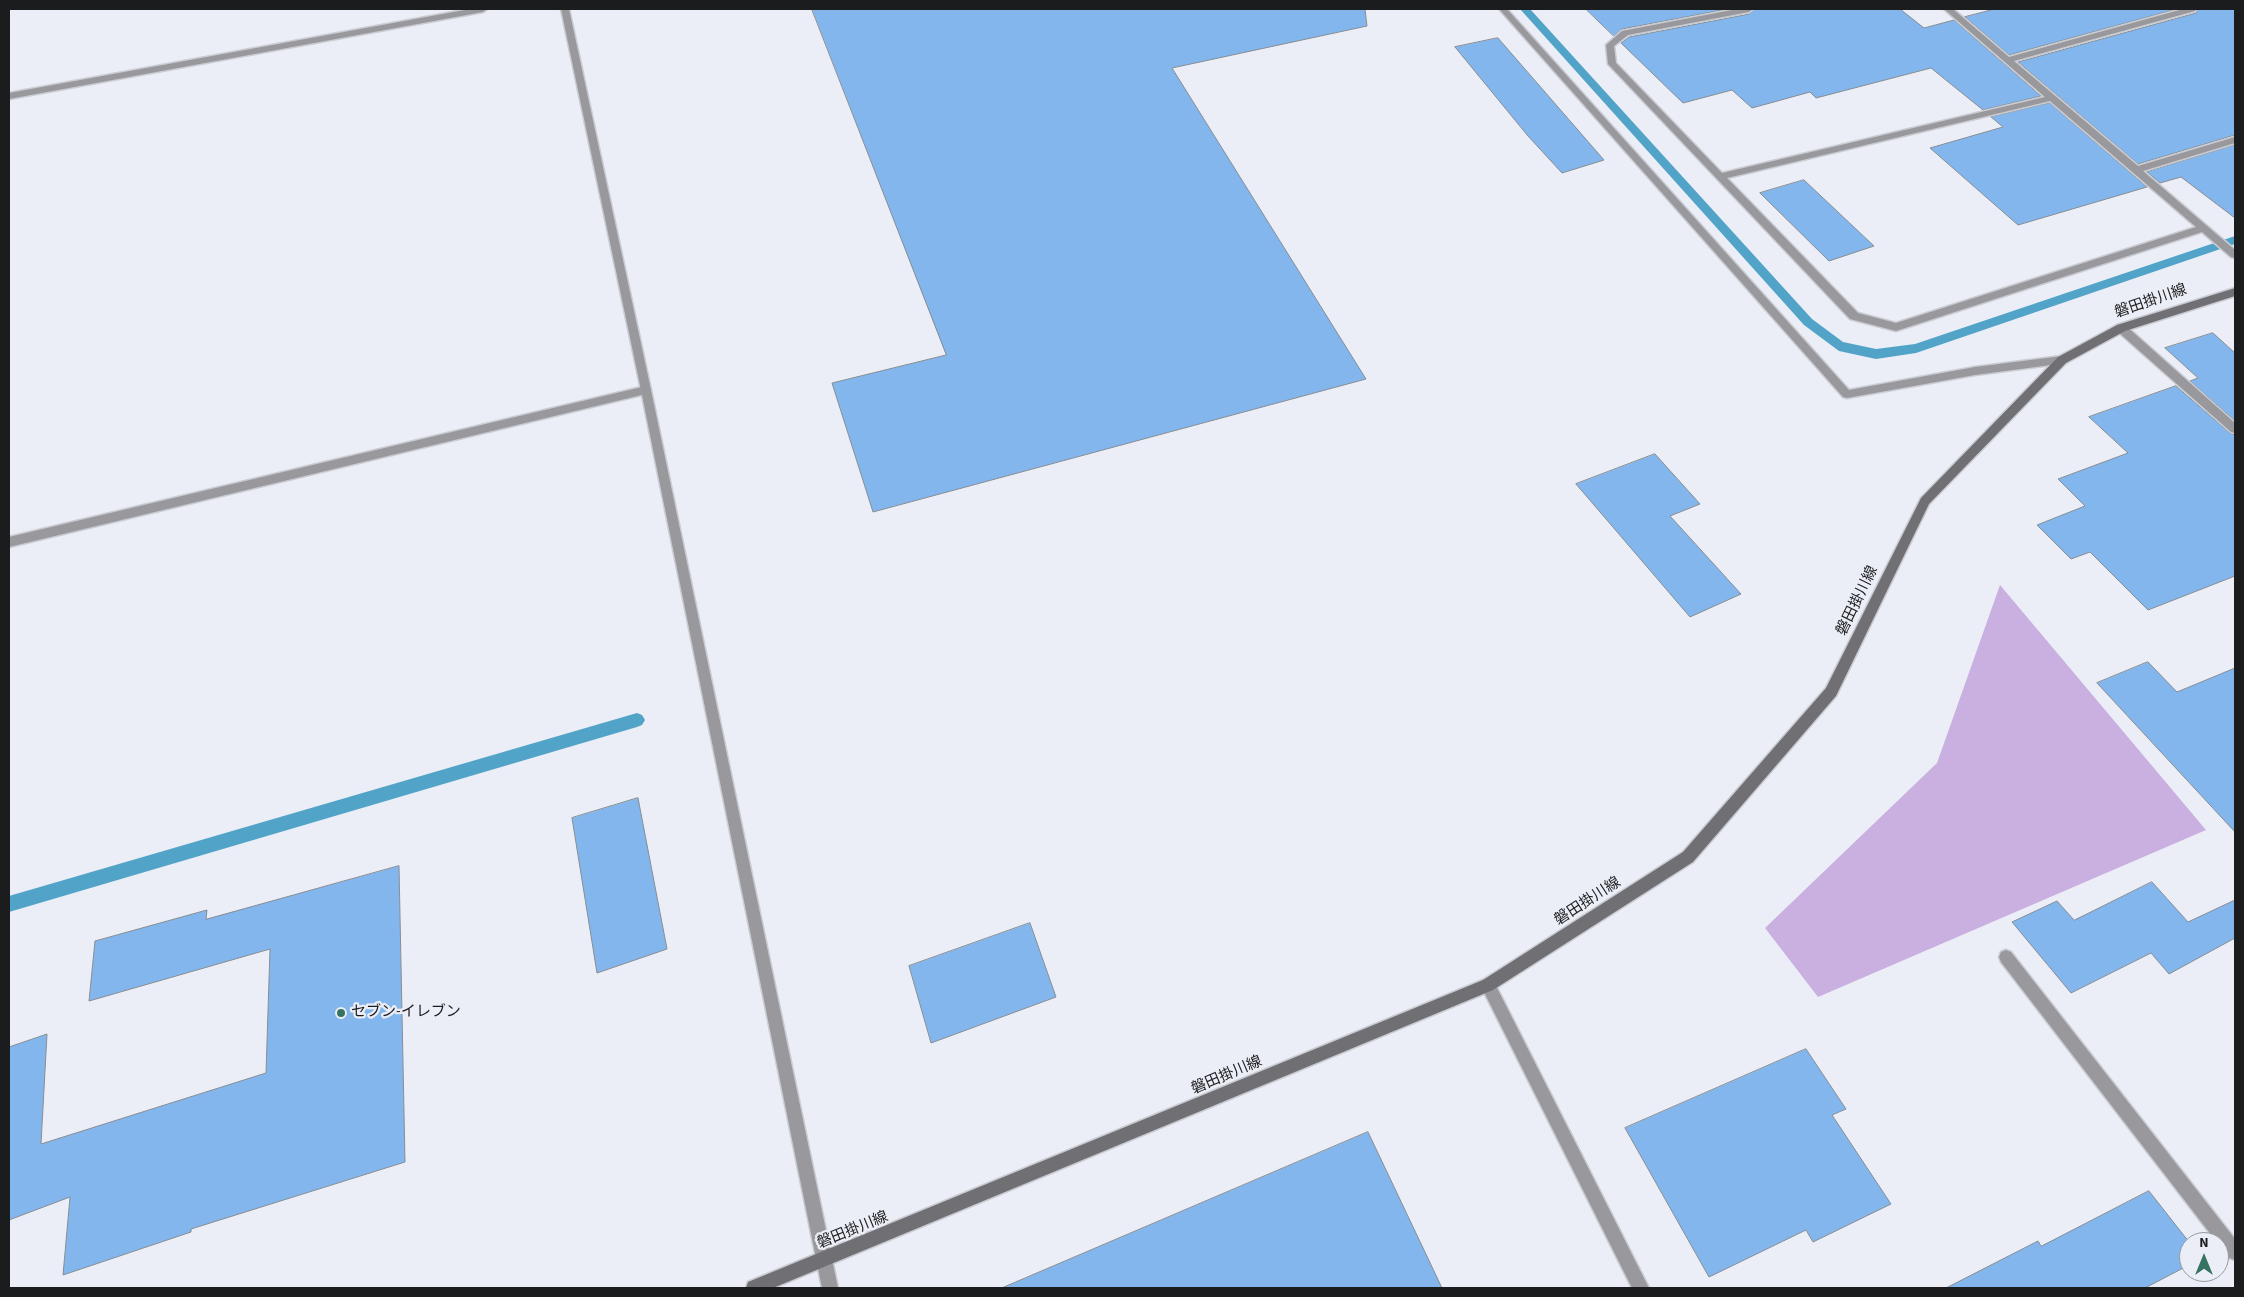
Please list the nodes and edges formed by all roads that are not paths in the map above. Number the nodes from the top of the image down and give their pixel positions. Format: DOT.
graph roads {
  1 [pos="483,9"];
  2 [pos="565,9"];
  3 [pos="1503,9"];
  4 [pos="1748,9"];
  5 [pos="1948,9"];
  6 [pos="2192,9"];
  7 [pos="2007,60"];
  8 [pos="9,96"];
  9 [pos="2052,98"];
  10 [pos="2235,140"];
  11 [pos="2136,170"];
  12 [pos="1720,177"];
  13 [pos="2203,228"];
  14 [pos="2235,255"];
  15 [pos="2235,292"];
  16 [pos="2121,328"];
  17 [pos="2062,360"];
  18 [pos="646,390"];
  19 [pos="2235,429"];
  20 [pos="9,542"];
  21 [pos="2006,957"];
  22 [pos="1488,985"];
  23 [pos="2235,1252"];
  24 [pos="824,1261"];
  25 [pos="754,1288"];
  26 [pos="830,1288"];
  27 [pos="1640,1288"];
  1 -- 8 [label="street"];
  2 -- 18 [label="street"];
  3 -- 17 [label="street"];
  4 -- 12 [label="street"];
  5 -- 7 [label="street"];
  6 -- 7 [label="street"];
  7 -- 9 [label="street"];
  9 -- 11 [label="street"];
  9 -- 12 [label="street"];
  10 -- 11 [label="street"];
  11 -- 13 [label="street"];
  12 -- 13 [label="street"];
  13 -- 14 [label="street"];
  15 -- 16 [label="main road, 磐田掛川線"];
  16 -- 17 [label="main road, 磐田掛川線"];
  16 -- 19 [label="street"];
  17 -- 22 [label="main road, 磐田掛川線"];
  18 -- 20 [label="street"];
  18 -- 24 [label="street"];
  21 -- 23 [label="street"];
  22 -- 24 [label="main road, 磐田掛川線"];
  22 -- 27 [label="street"];
  24 -- 25 [label="main road, 磐田掛川線"];
  24 -- 26 [label="street"];
}
